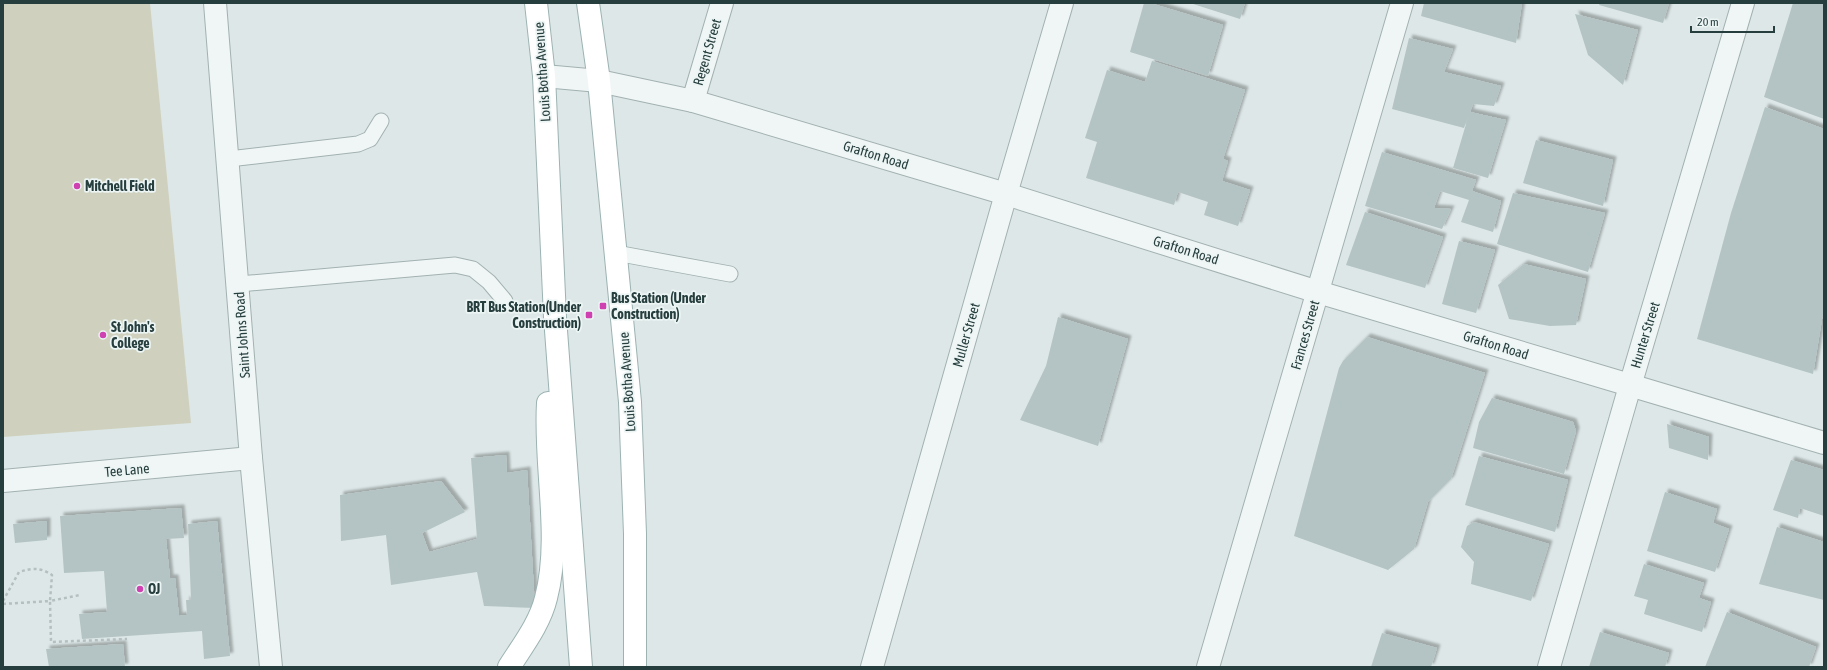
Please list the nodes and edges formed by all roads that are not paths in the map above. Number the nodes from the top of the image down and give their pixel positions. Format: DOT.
graph roads {
  1 [pos="215,3"];
  2 [pos="536,3"];
  3 [pos="588,3"];
  4 [pos="722,3"];
  5 [pos="1062,3"];
  6 [pos="1402,3"];
  7 [pos="1743,3"];
  8 [pos="544,76"];
  9 [pos="599,81"];
  10 [pos="693,101"];
  11 [pos="381,122"];
  12 [pos="229,159"];
  13 [pos="1006,194"];
  14 [pos="616,253"];
  15 [pos="730,274"];
  16 [pos="238,284"];
  17 [pos="1318,292"];
  18 [pos="505,301"];
  19 [pos="555,317"];
  20 [pos="1630,386"];
  21 [pos="1824,443"];
  22 [pos="252,458"];
  23 [pos="3,482"];
  24 [pos="271,667"];
  25 [pos="509,667"];
  26 [pos="582,667"];
  27 [pos="635,667"];
  28 [pos="872,667"];
  29 [pos="1208,667"];
  30 [pos="1549,667"];
  1 -- 12 [label="street, Saint Johns Road"];
  2 -- 8 [label="main road, Louis Botha Avenue"];
  3 -- 9 [label="main road, Louis Botha Avenue"];
  4 -- 10 [label="street, Regent Street"];
  5 -- 13 [label="street, Muller Street"];
  6 -- 17 [label="street, Frances Street"];
  7 -- 20 [label="street, Hunter Street"];
  8 -- 9 [label="street, Grafton Road"];
  8 -- 19 [label="main road, Louis Botha Avenue"];
  9 -- 10 [label="street, Grafton Road"];
  9 -- 14 [label="main road, Louis Botha Avenue"];
  10 -- 13 [label="street, Grafton Road"];
  11 -- 12 [label="lane"];
  12 -- 16 [label="street, Saint Johns Road"];
  13 -- 17 [label="street, Grafton Road"];
  13 -- 28 [label="street, Muller Street"];
  14 -- 15 [label="lane"];
  14 -- 27 [label="main road, Louis Botha Avenue"];
  16 -- 18 [label="lane"];
  16 -- 22 [label="street, Saint Johns Road"];
  17 -- 20 [label="street, Grafton Road"];
  17 -- 29 [label="street, Frances Street"];
  19 -- 25 [label="main road"];
  19 -- 26 [label="main road, Louis Botha Avenue"];
  20 -- 21 [label="street, Grafton Road"];
  20 -- 30 [label="street, Hunter Street"];
  22 -- 23 [label="street, Tee Lane"];
  22 -- 24 [label="street, Saint Johns Road"];
}
